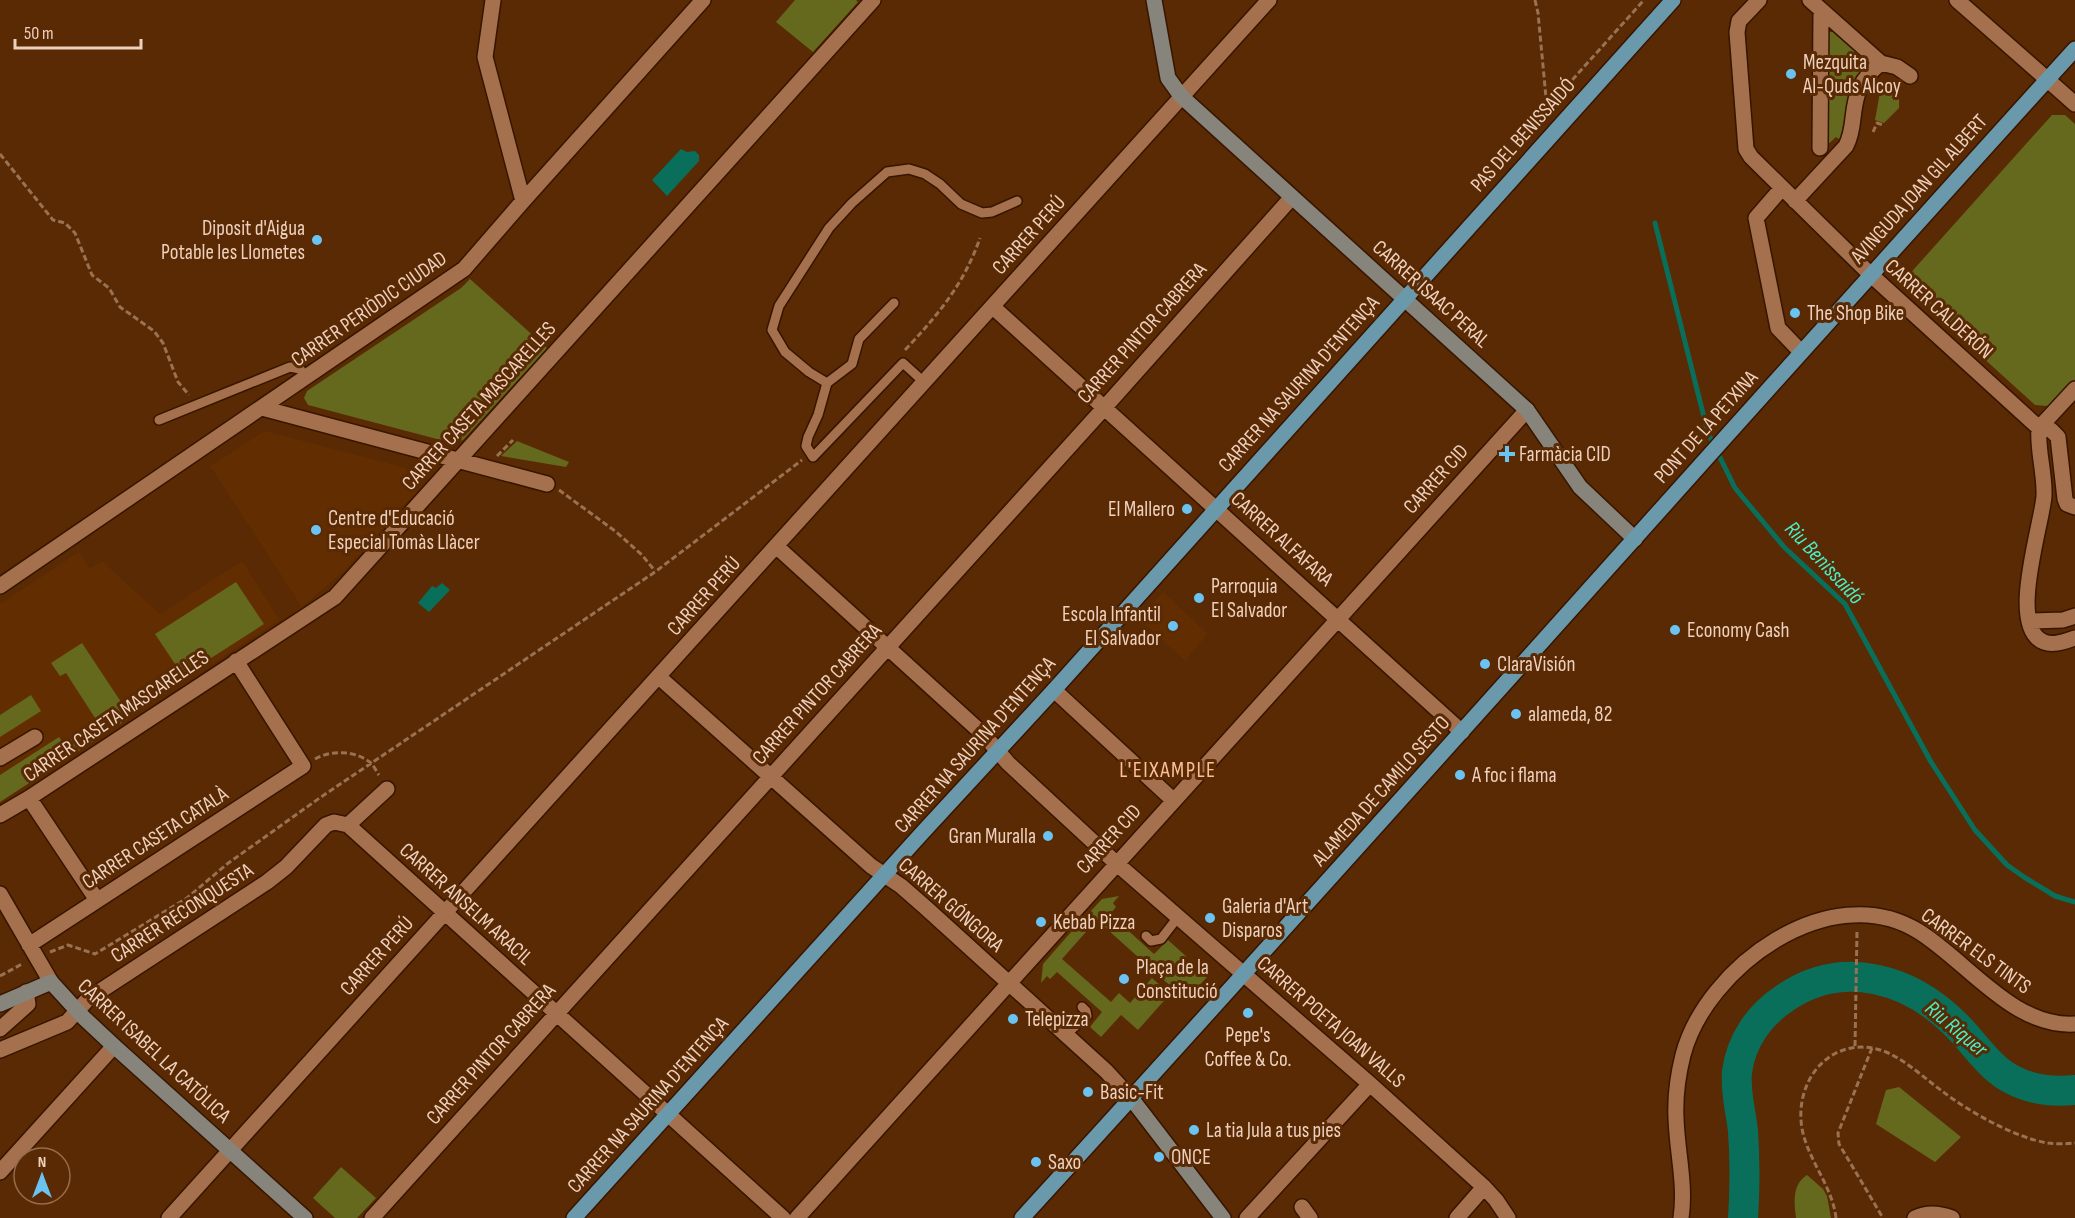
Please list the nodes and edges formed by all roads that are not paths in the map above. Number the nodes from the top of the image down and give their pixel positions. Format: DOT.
graph roads {
  1 [pos="493,0"];
  2 [pos="703,0"];
  3 [pos="873,0"];
  4 [pos="1154,0"];
  5 [pos="1269,0"];
  6 [pos="1673,0"];
  7 [pos="1759,0"];
  8 [pos="1809,0"];
  9 [pos="1957,0"];
  10 [pos="1821,11"];
  11 [pos="2075,49"];
  12 [pos="1881,63"];
  13 [pos="1910,76"];
  14 [pos="2048,79"];
  15 [pos="1181,96"];
  16 [pos="2075,104"];
  17 [pos="1820,148"];
  18 [pos="1782,189"];
  19 [pos="1292,197"];
  20 [pos="523,201"];
  21 [pos="1017,201"];
  22 [pos="1795,201"];
  23 [pos="1870,274"];
  24 [pos="1404,298"];
  25 [pos="894,303"];
  26 [pos="993,307"];
  27 [pos="1798,355"];
  28 [pos="306,378"];
  29 [pos="925,382"];
  30 [pos="827,383"];
  31 [pos="2075,389"];
  32 [pos="1105,407"];
  33 [pos="262,408"];
  34 [pos="1527,410"];
  35 [pos="159,420"];
  36 [pos="2039,428"];
  37 [pos="458,461"];
  38 [pos="547,484"];
  39 [pos="2075,507"];
  40 [pos="1215,508"];
  41 [pos="1648,524"];
  42 [pos="1635,539"];
  43 [pos="776,546"];
  44 [pos="0,586"];
  45 [pos="2075,616"];
  46 [pos="1338,618"];
  47 [pos="2029,621"];
  48 [pos="2075,638"];
  49 [pos="888,647"];
  50 [pos="236,661"];
  51 [pos="659,677"];
  52 [pos="1054,690"];
  53 [pos="1462,732"];
  54 [pos="35,736"];
  55 [pos="998,751"];
  56 [pos="0,759"];
  57 [pos="770,777"];
  58 [pos="387,789"];
  59 [pos="29,798"];
  60 [pos="1173,800"];
  61 [pos="0,815"];
  62 [pos="348,825"];
  63 [pos="1116,863"];
  64 [pos="885,875"];
  65 [pos="0,894"];
  66 [pos="97,900"];
  67 [pos="444,914"];
  68 [pos="1179,917"];
  69 [pos="1146,936"];
  70 [pos="29,955"];
  71 [pos="1245,974"];
  72 [pos="51,982"];
  73 [pos="1008,983"];
  74 [pos="26,992"];
  75 [pos="0,1004"];
  76 [pos="1082,1007"];
  77 [pos="76,1010"];
  78 [pos="556,1013"];
  79 [pos="2075,1024"];
  80 [pos="0,1029"];
  81 [pos="1065,1035"];
  82 [pos="114,1046"];
  83 [pos="0,1050"];
  84 [pos="1370,1084"];
  85 [pos="1131,1098"];
  86 [pos="668,1114"];
  87 [pos="230,1150"];
  88 [pos="0,1172"];
  89 [pos="1484,1187"];
  90 [pos="169,1218"];
  91 [pos="305,1218"];
  92 [pos="372,1218"];
  93 [pos="574,1218"];
  94 [pos="783,1218"];
  95 [pos="797,1218"];
  96 [pos="1022,1218"];
  97 [pos="1223,1218"];
  98 [pos="1246,1218"];
  99 [pos="1457,1218"];
  100 [pos="1508,1218"];
  101 [pos="1681,1218"];
  102 [pos="1915,1218"];
  103 [pos="1952,1218"];
  1 -- 20 [label="street"];
  2 -- 20 [label="street, CARRER PERIÒDIC CIUDAD"];
  3 -- 37 [label="street, CARRER CASETA MASCARELLES"];
  4 -- 15 [label="street, CARRER ISAAC PERAL"];
  5 -- 15 [label="street, CARRER PERÚ"];
  6 -- 24 [label="main road, PAS DEL BENISSAIDÓ"];
  7 -- 18 [label="street, CARRER CALDERÓN"];
  8 -- 10 [label="street"];
  9 -- 14 [label="street"];
  10 -- 12 [label="street"];
  10 -- 17 [label="street"];
  11 -- 14 [label="main road, AVINGUDA JOAN GIL ALBERT"];
  12 -- 13 [label="street"];
  12 -- 22 [label="street"];
  14 -- 16 [label="street"];
  14 -- 23 [label="main road, AVINGUDA JOAN GIL ALBERT"];
  15 -- 19 [label="street, CARRER ISAAC PERAL"];
  15 -- 26 [label="street, CARRER PERÚ"];
  18 -- 22 [label="street, CARRER CALDERÓN"];
  18 -- 27 [label="street"];
  19 -- 24 [label="street, CARRER ISAAC PERAL"];
  19 -- 32 [label="street, CARRER PINTOR CABRERA"];
  20 -- 28 [label="street, CARRER PERIÒDIC CIUDAD"];
  21 -- 30 [label="lane"];
  22 -- 23 [label="street, CARRER CALDERÓN"];
  23 -- 27 [label="main road, AVINGUDA JOAN GIL ALBERT"];
  23 -- 36 [label="street, CARRER CALDERÓN"];
  24 -- 34 [label="street, CARRER ISAAC PERAL"];
  24 -- 40 [label="main road, CARRER NA SAURINA D'ENTENÇA"];
  25 -- 30 [label="lane"];
  26 -- 29 [label="street, CARRER PERÚ"];
  26 -- 32 [label="street, CARRER ALFAFARA"];
  27 -- 41 [label="main road, PONT DE LA PETXINA"];
  28 -- 33 [label="street, CARRER PERIÒDIC CIUDAD"];
  28 -- 35 [label="lane"];
  29 -- 30 [label="lane"];
  29 -- 43 [label="street, CARRER PERÚ"];
  31 -- 36 [label="street"];
  32 -- 40 [label="street, CARRER ALFAFARA"];
  32 -- 49 [label="street, CARRER PINTOR CABRERA"];
  33 -- 37 [label="street"];
  33 -- 44 [label="street, CARRER PERIÒDIC CIUDAD"];
  34 -- 42 [label="street, CARRER ISAAC PERAL"];
  34 -- 46 [label="street, CARRER CID"];
  36 -- 39 [label="street, CARRER CALDERÓN"];
  36 -- 47 [label="street"];
  37 -- 38 [label="street"];
  37 -- 50 [label="street, CARRER CASETA MASCARELLES"];
  40 -- 46 [label="street, CARRER ALFAFARA"];
  40 -- 52 [label="main road, CARRER NA SAURINA D'ENTENÇA"];
  41 -- 42 [label="main road, ALAMEDA DE CAMILO SESTO"];
  42 -- 53 [label="main road, ALAMEDA DE CAMILO SESTO"];
  43 -- 49 [label="street, CARRER POETA JOAN VALLS"];
  43 -- 51 [label="street, CARRER PERÚ"];
  45 -- 47 [label="street"];
  46 -- 53 [label="street, CARRER ALFAFARA"];
  46 -- 60 [label="street, CARRER CID"];
  47 -- 48 [label="street"];
  49 -- 55 [label="street, CARRER POETA JOAN VALLS"];
  49 -- 57 [label="street, CARRER PINTOR CABRERA"];
  50 -- 59 [label="street, CARRER CASETA MASCARELLES"];
  50 -- 66 [label="street, CARRER CASETA CATALÀ"];
  51 -- 57 [label="street, CARRER GÓNGORA"];
  51 -- 67 [label="street, CARRER PERÚ"];
  52 -- 55 [label="main road, CARRER NA SAURINA D'ENTENÇA"];
  52 -- 60 [label="street"];
  53 -- 71 [label="main road, ALAMEDA DE CAMILO SESTO"];
  54 -- 56 [label="street"];
  55 -- 63 [label="street, CARRER POETA JOAN VALLS"];
  55 -- 64 [label="main road, CARRER NA SAURINA D'ENTENÇA"];
  57 -- 64 [label="street, CARRER GÓNGORA"];
  57 -- 78 [label="street, CARRER PINTOR CABRERA"];
  58 -- 62 [label="street"];
  59 -- 61 [label="street, CARRER CASETA MASCARELLES"];
  59 -- 66 [label="street"];
  60 -- 63 [label="street, CARRER CID"];
  62 -- 67 [label="street, CARRER ANSELM ARACIL"];
  62 -- 77 [label="street, CARRER RECONQUESTA"];
  63 -- 68 [label="street, CARRER POETA JOAN VALLS"];
  63 -- 73 [label="street, CARRER CID"];
  64 -- 73 [label="street, CARRER GÓNGORA"];
  64 -- 86 [label="main road, CARRER NA SAURINA D'ENTENÇA"];
  65 -- 70 [label="street, CARRER ISABEL LA CATÒLICA"];
  66 -- 70 [label="street, CARRER CASETA CATALÀ"];
  67 -- 78 [label="street, CARRER ANSELM ARACIL"];
  67 -- 87 [label="street, CARRER PERÚ"];
  68 -- 69 [label="lane"];
  68 -- 71 [label="street, CARRER POETA JOAN VALLS"];
  70 -- 72 [label="street, CARRER ISABEL LA CATÒLICA"];
  71 -- 84 [label="street, CARRER POETA JOAN VALLS"];
  71 -- 85 [label="main road, ALAMEDA DE CAMILO SESTO"];
  72 -- 74 [label="street"];
  72 -- 77 [label="street, CARRER ISABEL LA CATÒLICA"];
  73 -- 81 [label="street, CARRER GÓNGORA"];
  73 -- 95 [label="street, CARRER CID"];
  74 -- 75 [label="street"];
  74 -- 80 [label="street"];
  76 -- 81 [label="lane"];
  77 -- 82 [label="street, CARRER ISABEL LA CATÒLICA"];
  77 -- 83 [label="street, CARRER RECONQUESTA"];
  78 -- 86 [label="street, CARRER ANSELM ARACIL"];
  78 -- 92 [label="street, CARRER PINTOR CABRERA"];
  79 -- 101 [label="street, CARRER ELS TINTS"];
  81 -- 85 [label="street, CARRER GÓNGORA"];
  82 -- 87 [label="street, CARRER ISABEL LA CATÒLICA"];
  82 -- 88 [label="street"];
  84 -- 89 [label="street, CARRER POETA JOAN VALLS"];
  84 -- 98 [label="street"];
  85 -- 96 [label="main road, ALAMEDA DE CAMILO SESTO"];
  85 -- 97 [label="street"];
  86 -- 93 [label="main road, CARRER NA SAURINA D'ENTENÇA"];
  86 -- 94 [label="street, CARRER ANSELM ARACIL"];
  87 -- 90 [label="street, CARRER PERÚ"];
  87 -- 91 [label="street, CARRER ISABEL LA CATÒLICA"];
  89 -- 99 [label="street"];
  89 -- 100 [label="street, CARRER POETA JOAN VALLS"];
  102 -- 103 [label="street"];
}
